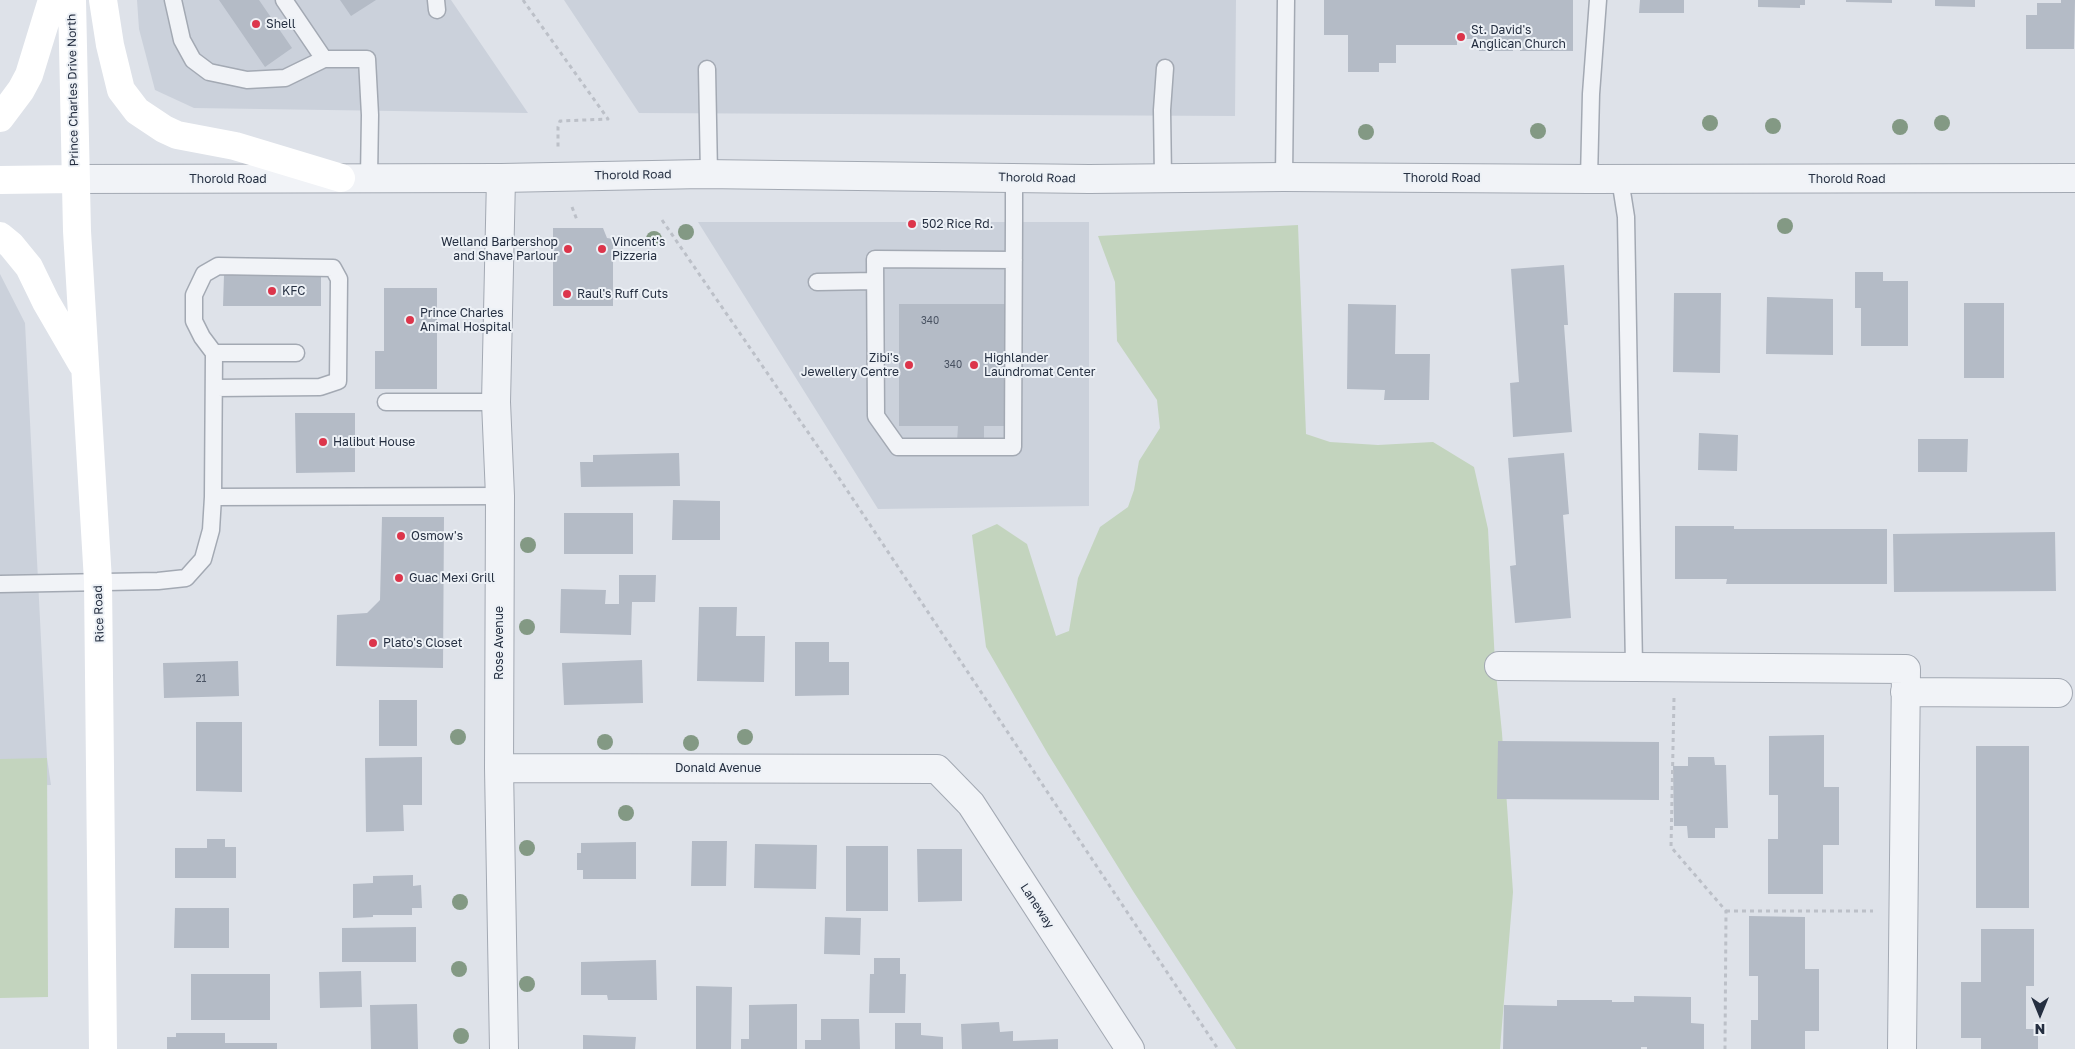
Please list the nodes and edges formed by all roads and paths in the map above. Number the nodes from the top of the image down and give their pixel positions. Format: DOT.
graph roads {
  1 [pos="52,0"];
  2 [pos="72,0"];
  3 [pos="103,0"];
  4 [pos="174,0"];
  5 [pos="284,0"];
  6 [pos="524,0"];
  7 [pos="1286,0"];
  8 [pos="1598,0"];
  9 [pos="324,59"];
  10 [pos="1165,68"];
  11 [pos="707,69"];
  12 [pos="0,118"];
  13 [pos="709,174"];
  14 [pos="559,177"];
  15 [pos="1284,177"];
  16 [pos="341,178"];
  17 [pos="368,178"];
  18 [pos="501,178"];
  19 [pos="1014,178"];
  20 [pos="1163,178"];
  21 [pos="2075,178"];
  22 [pos="74,179"];
  23 [pos="1589,179"];
  24 [pos="1620,179"];
  25 [pos="0,180"];
  26 [pos="577,220"];
  27 [pos="662,220"];
  28 [pos="0,236"];
  29 [pos="1014,260"];
  30 [pos="875,281"];
  31 [pos="817,282"];
  32 [pos="214,353"];
  33 [pos="296,353"];
  34 [pos="85,370"];
  35 [pos="214,388"];
  36 [pos="386,402"];
  37 [pos="496,402"];
  38 [pos="500,496"];
  39 [pos="213,497"];
  40 [pos="98,581"];
  41 [pos="0,584"];
  42 [pos="1499,666"];
  43 [pos="1634,666"];
  44 [pos="1675,668"];
  45 [pos="1905,692"];
  46 [pos="2058,693"];
  47 [pos="499,768"];
  48 [pos="937,769"];
  49 [pos="1726,910"];
  50 [pos="1903,911"];
  51 [pos="104,1049"];
  52 [pos="504,1049"];
  53 [pos="1130,1049"];
  54 [pos="1218,1049"];
  55 [pos="1725,1049"];
  56 [pos="1902,1049"];
  1 -- 12 [label="main road"];
  2 -- 22 [label="main road, Prince Charles Drive North"];
  3 -- 16 [label="main road"];
  4 -- 9 [label="lane"];
  5 -- 9 [label="lane"];
  6 -- 14 [label="path"];
  7 -- 15 [label="lane"];
  8 -- 23 [label="lane"];
  9 -- 17 [label="lane"];
  10 -- 20 [label="lane"];
  11 -- 13 [label="lane"];
  13 -- 14 [label="street, Thorold Road"];
  13 -- 19 [label="street, Thorold Road"];
  14 -- 18 [label="street, Thorold Road"];
  14 -- 26 [label="path"];
  15 -- 20 [label="street, Thorold Road"];
  15 -- 23 [label="street, Thorold Road"];
  16 -- 17 [label="street, Thorold Road"];
  16 -- 22 [label="street, Thorold Road"];
  17 -- 18 [label="street, Thorold Road"];
  18 -- 37 [label="street, Rose Avenue"];
  19 -- 20 [label="street, Thorold Road"];
  19 -- 29 [label="lane"];
  21 -- 24 [label="street, Thorold Road"];
  22 -- 25 [label="main road, Thorold Road"];
  22 -- 34 [label="main road, Rice Road"];
  23 -- 24 [label="street, Thorold Road"];
  24 -- 43 [label="lane"];
  27 -- 54 [label="path"];
  28 -- 34 [label="main road"];
  29 -- 30 [label="lane"];
  29 -- 30 [label="lane"];
  30 -- 31 [label="lane"];
  32 -- 33 [label="lane"];
  32 -- 35 [label="lane"];
  32 -- 35 [label="lane"];
  34 -- 40 [label="main road, Rice Road"];
  35 -- 39 [label="lane"];
  36 -- 37 [label="lane"];
  37 -- 38 [label="street, Rose Avenue"];
  38 -- 39 [label="lane"];
  38 -- 47 [label="street, Rose Avenue"];
  39 -- 40 [label="lane"];
  40 -- 41 [label="lane"];
  40 -- 51 [label="main road, Rice Road"];
  42 -- 43 [label="street"];
  43 -- 44 [label="street"];
  44 -- 45 [label="street"];
  44 -- 49 [label="path"];
  45 -- 46 [label="street"];
  45 -- 50 [label="street"];
  47 -- 48 [label="street, Donald Avenue"];
  47 -- 52 [label="street, Rose Avenue"];
  48 -- 53 [label="street, Laneway"];
  49 -- 50 [label="path"];
  49 -- 55 [label="path"];
  50 -- 56 [label="street"];
}
